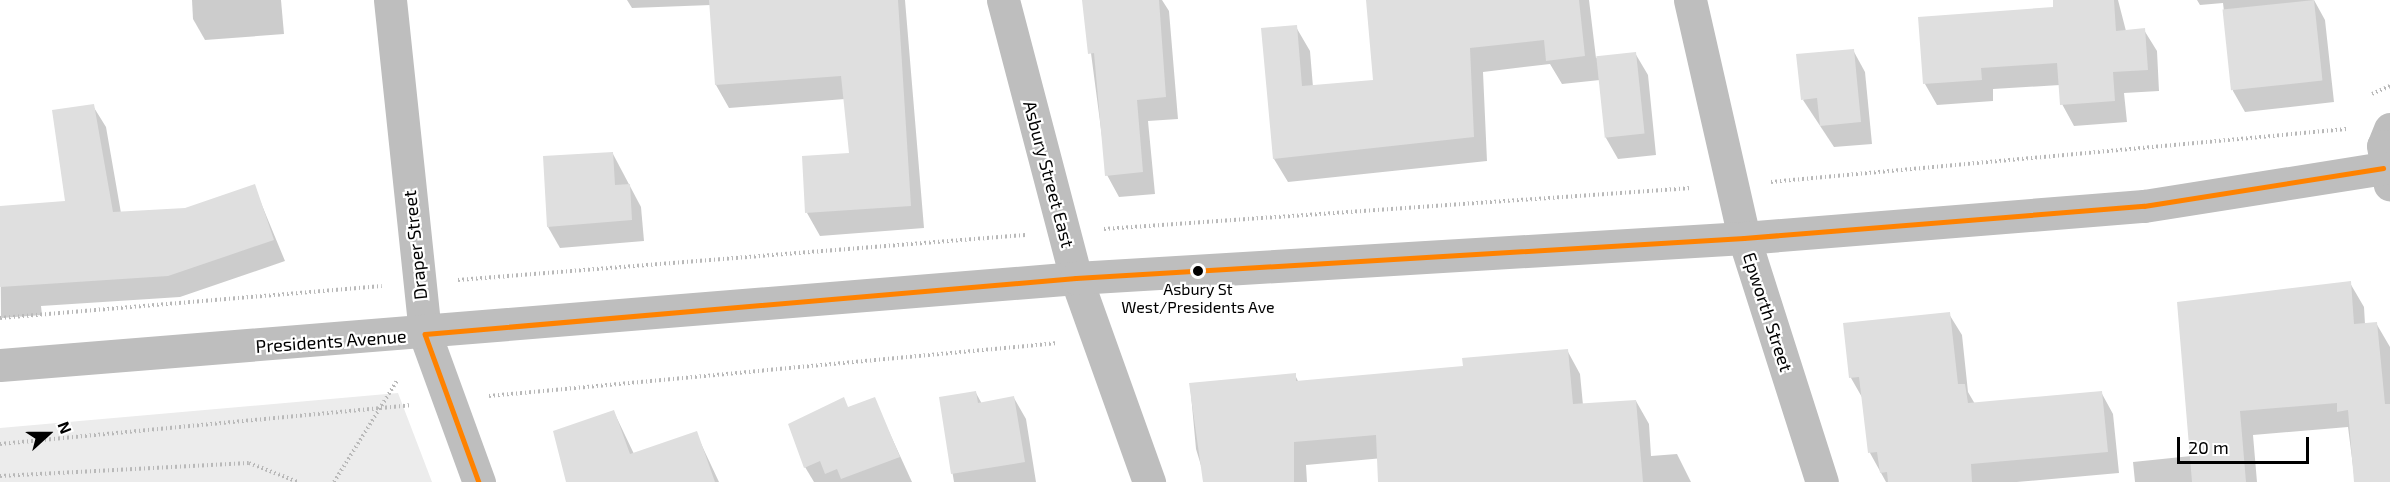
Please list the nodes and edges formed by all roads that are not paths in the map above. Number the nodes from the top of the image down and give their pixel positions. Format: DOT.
graph roads {
  1 [pos="390,0"];
  2 [pos="1003,0"];
  3 [pos="1690,0"];
  4 [pos="2375,128"];
  5 [pos="2387,176"];
  6 [pos="1744,238"];
  7 [pos="1076,278"];
  8 [pos="425,334"];
  9 [pos="0,365"];
  10 [pos="478,482"];
  11 [pos="1149,482"];
  12 [pos="1822,482"];
  1 -- 8 [label="street, Draper Street"];
  2 -- 7 [label="street, Asbury Street East"];
  3 -- 6 [label="street, Epworth Street"];
  4 -- 5 [label="street"];
  5 -- 6 [label="street, Presidents Avenue"];
  6 -- 7 [label="street, Presidents Avenue"];
  6 -- 12 [label="street, Epworth Street"];
  7 -- 8 [label="street, Presidents Avenue"];
  7 -- 11 [label="street, Asbury Street East"];
  8 -- 9 [label="street, Presidents Avenue"];
  8 -- 10 [label="street, Draper Street"];
}
